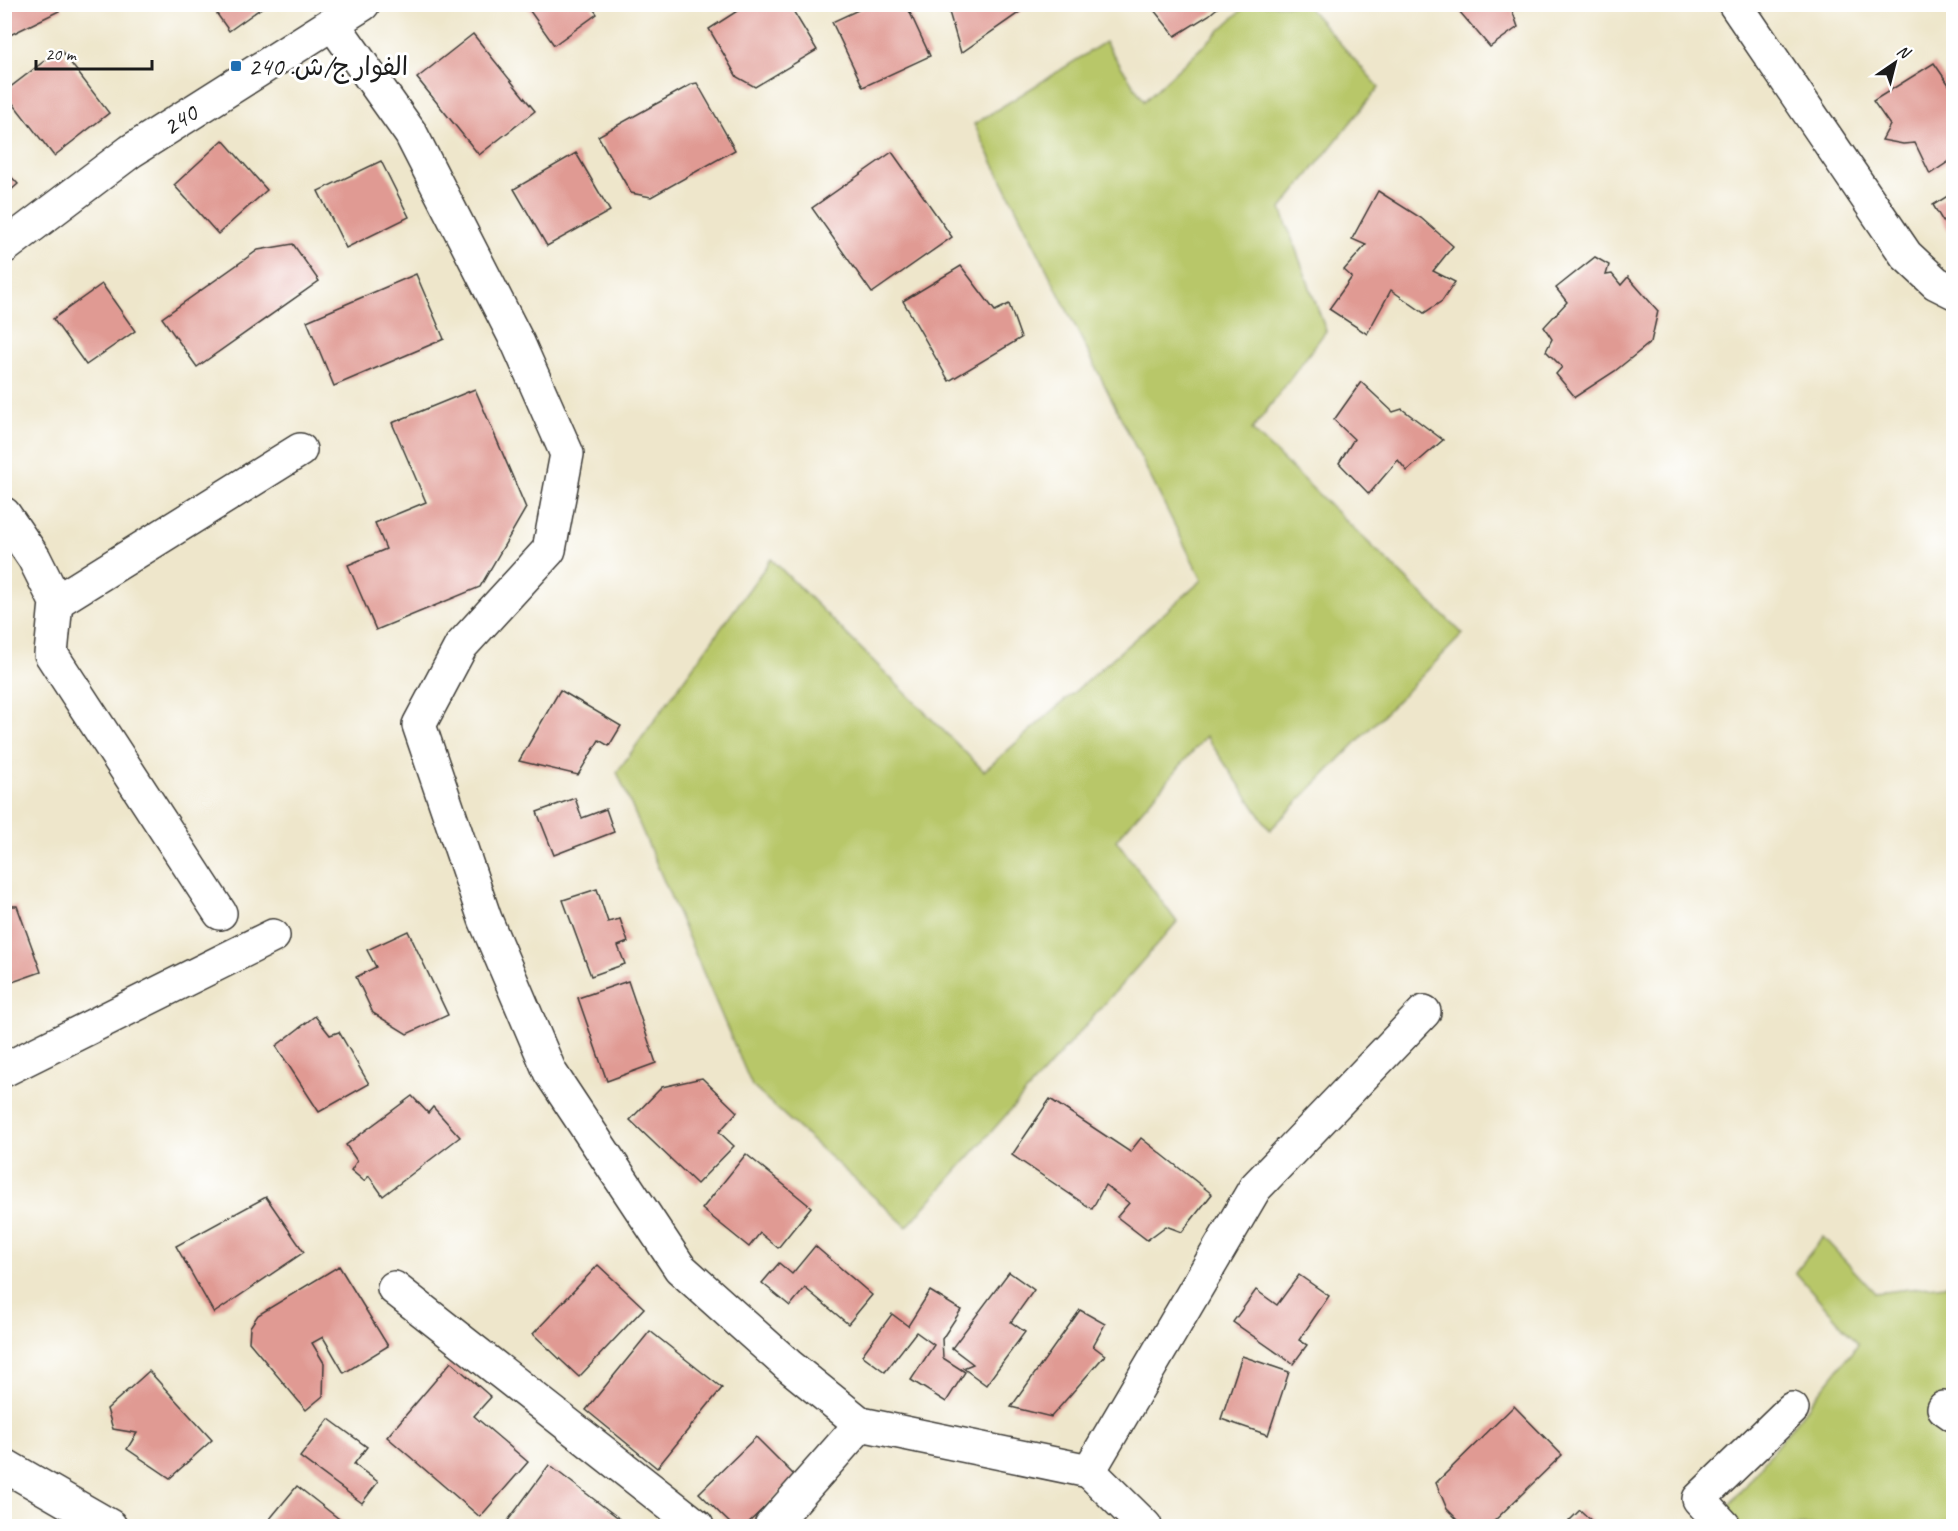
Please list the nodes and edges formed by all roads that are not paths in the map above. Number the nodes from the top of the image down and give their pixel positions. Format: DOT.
graph roads {
  1 [pos="363,4"];
  2 [pos="1735,4"];
  3 [pos="333,24"];
  4 [pos="4,247"];
  5 [pos="1953,292"];
  6 [pos="300,450"];
  7 [pos="4,514"];
  8 [pos="56,602"];
  9 [pos="220,912"];
  10 [pos="273,936"];
  11 [pos="1424,1012"];
  12 [pos="4,1070"];
  13 [pos="394,1287"];
  14 [pos="1792,1409"];
  15 [pos="861,1424"];
  16 [pos="4,1465"];
  17 [pos="1089,1471"];
  18 [pos="110,1527"];
  19 [pos="697,1527"];
  20 [pos="771,1527"];
  21 [pos="1145,1527"];
  22 [pos="1724,1527"];
  1 -- 3 [label="street, 240"];
  2 -- 5 [label="street"];
  3 -- 4 [label="street, 240"];
  3 -- 15 [label="street"];
  6 -- 8 [label="street"];
  7 -- 8 [label="street"];
  8 -- 9 [label="street"];
  10 -- 12 [label="street"];
  11 -- 17 [label="street"];
  13 -- 19 [label="street"];
  14 -- 22 [label="street"];
  15 -- 17 [label="street"];
  15 -- 20 [label="street"];
  16 -- 18 [label="street"];
  17 -- 21 [label="street"];
}
